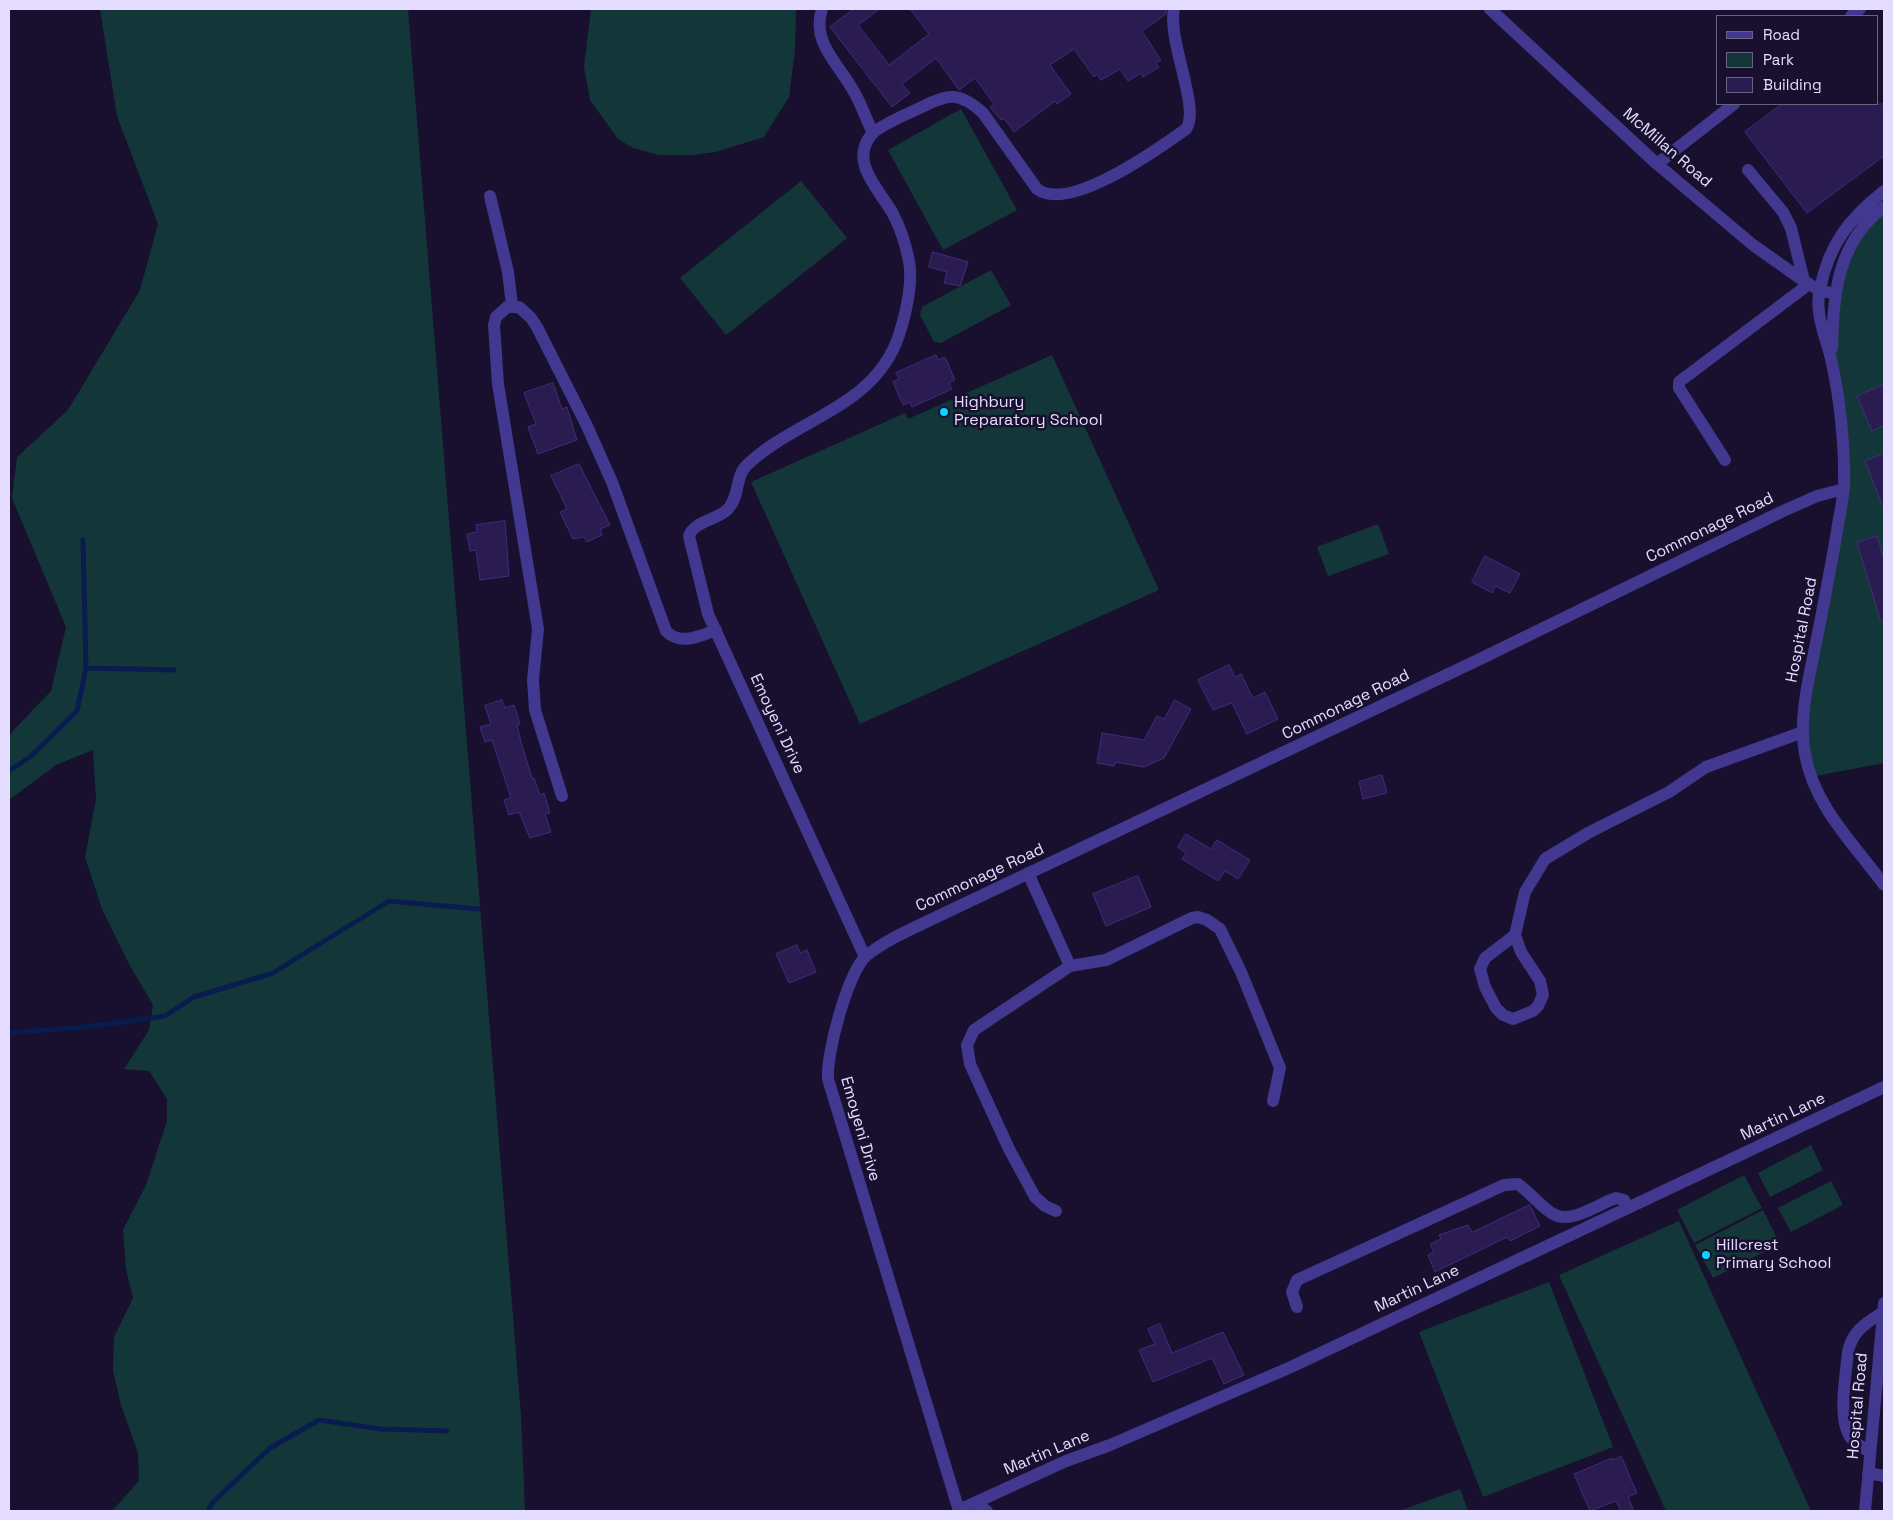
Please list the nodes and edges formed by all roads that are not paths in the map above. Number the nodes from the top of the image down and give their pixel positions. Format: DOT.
graph roads {
  1 [pos="822,9"];
  2 [pos="1174,9"];
  3 [pos="1490,9"];
  4 [pos="1733,105"];
  5 [pos="873,133"];
  6 [pos="1657,164"];
  7 [pos="1748,170"];
  8 [pos="1884,191"];
  9 [pos="490,196"];
  10 [pos="1884,208"];
  11 [pos="1811,285"];
  12 [pos="1834,294"];
  13 [pos="512,305"];
  14 [pos="1831,360"];
  15 [pos="1725,460"];
  16 [pos="1844,489"];
  17 [pos="716,630"];
  18 [pos="1803,732"];
  19 [pos="562,796"];
  20 [pos="1028,873"];
  21 [pos="1884,885"];
  22 [pos="1515,935"];
  23 [pos="865,957"];
  24 [pos="1070,966"];
  25 [pos="1884,1087"];
  26 [pos="1273,1101"];
  27 [pos="1628,1208"];
  28 [pos="1056,1211"];
  29 [pos="1297,1307"];
  30 [pos="1884,1308"];
  31 [pos="1882,1346"];
  32 [pos="1870,1452"];
  33 [pos="1868,1473"];
  34 [pos="1884,1476"];
  35 [pos="976,1503"];
  36 [pos="959,1510"];
  37 [pos="987,1511"];
  38 [pos="1865,1511"];
  1 -- 5 [label="street"];
  2 -- 5 [label="street"];
  3 -- 6 [label="street, McMillan Road"];
  4 -- 6 [label="street"];
  5 -- 17 [label="street, Emoyeni Drive"];
  6 -- 11 [label="street, McMillan Road"];
  7 -- 11 [label="street"];
  8 -- 11 [label="street, Hospital Road"];
  9 -- 13 [label="street"];
  10 -- 12 [label="street, Hospital Road"];
  11 -- 12 [label="street, McMillan Road"];
  11 -- 14 [label="street, Hospital Road"];
  11 -- 15 [label="street"];
  12 -- 14 [label="street, Hospital Road"];
  13 -- 17 [label="street"];
  13 -- 19 [label="street"];
  14 -- 16 [label="street, Hospital Road"];
  16 -- 18 [label="street, Hospital Road"];
  16 -- 20 [label="street, Commonage Road"];
  17 -- 23 [label="street, Emoyeni Drive"];
  18 -- 21 [label="street, Hospital Road"];
  18 -- 22 [label="street"];
  20 -- 23 [label="street, Commonage Road"];
  20 -- 24 [label="street"];
  22 -- 22 [label="street"];
  23 -- 36 [label="street, Emoyeni Drive"];
  24 -- 26 [label="street"];
  24 -- 28 [label="street"];
  25 -- 27 [label="street, Martin Lane"];
  27 -- 29 [label="street"];
  27 -- 35 [label="street, Martin Lane"];
  30 -- 31 [label="street, Hospital Road"];
  30 -- 32 [label="street"];
  31 -- 32 [label="street, Hospital Road"];
  32 -- 33 [label="street, Hospital Road"];
  33 -- 34 [label="street"];
  33 -- 38 [label="street, Hospital Road"];
  35 -- 36 [label="street, Martin Lane"];
  35 -- 37 [label="street"];
}
